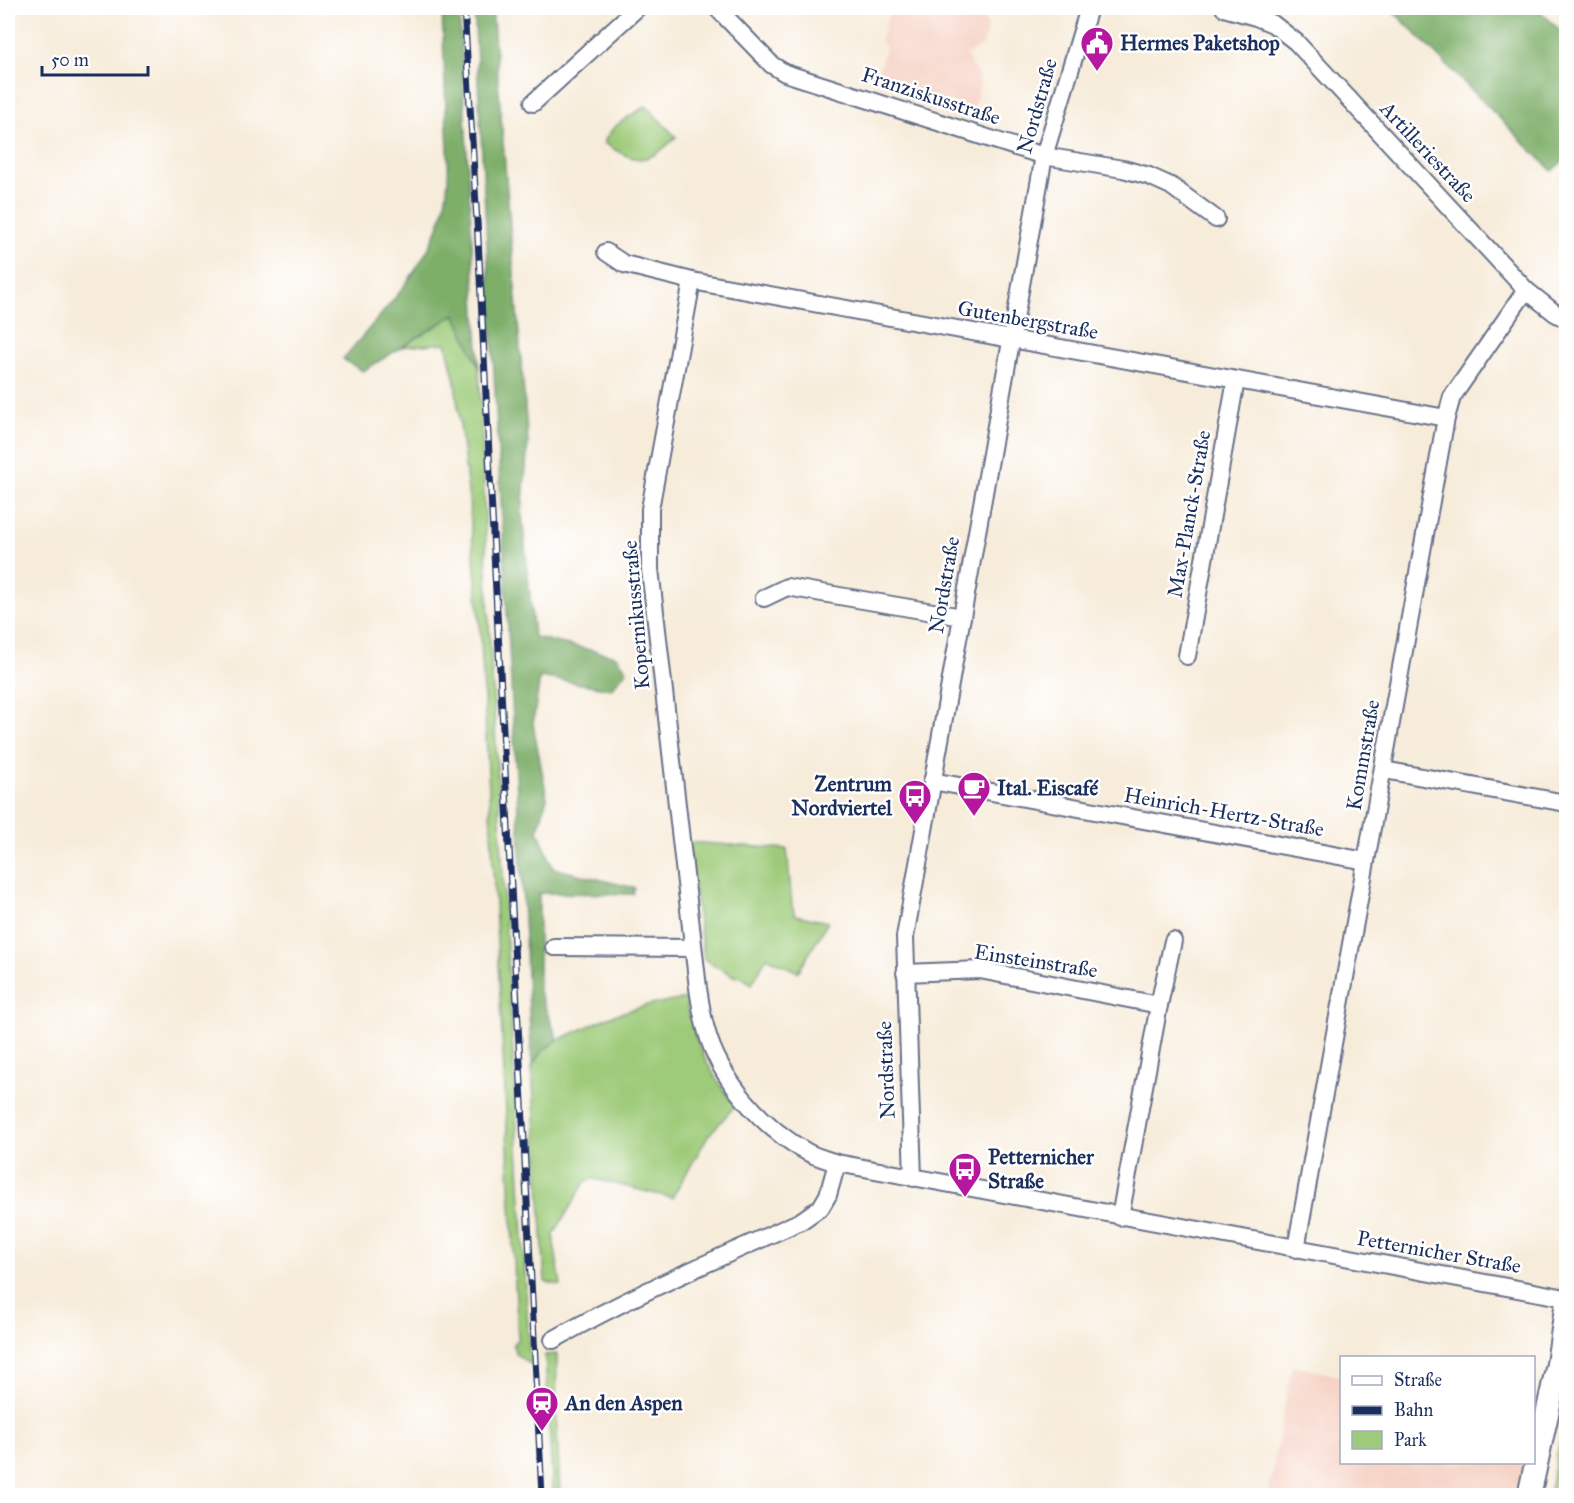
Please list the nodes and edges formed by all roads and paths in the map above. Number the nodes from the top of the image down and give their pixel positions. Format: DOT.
graph roads {
  1 [pos="717,8"];
  2 [pos="1089,8"];
  3 [pos="1224,8"];
  4 [pos="632,9"];
  5 [pos="1257,12"];
  6 [pos="533,103"];
  7 [pos="1044,156"];
  8 [pos="1216,219"];
  9 [pos="606,252"];
  10 [pos="692,281"];
  11 [pos="1526,290"];
  12 [pos="1566,319"];
  13 [pos="1011,339"];
  14 [pos="1236,380"];
  15 [pos="1446,418"];
  16 [pos="764,598"];
  17 [pos="962,617"];
  18 [pos="1187,656"];
  19 [pos="1384,770"];
  20 [pos="932,781"];
  21 [pos="1566,803"];
  22 [pos="1366,861"];
  23 [pos="1173,941"];
  24 [pos="554,947"];
  25 [pos="693,948"];
  26 [pos="905,973"];
  27 [pos="1159,1005"];
  28 [pos="837,1163"];
  29 [pos="913,1178"];
  30 [pos="1120,1217"];
  31 [pos="1296,1249"];
  32 [pos="1566,1298"];
  33 [pos="1566,1308"];
  34 [pos="553,1340"];
  35 [pos="1562,1359"];
  36 [pos="1529,1496"];
  1 -- 7 [label="street, Franziskusstraße"];
  2 -- 7 [label="street, Nordstraße"];
  3 -- 5 [label="street, Artilleriestraße"];
  4 -- 6 [label="street"];
  5 -- 11 [label="street, Artilleriestraße"];
  7 -- 8 [label="street, Franziskusstraße"];
  7 -- 13 [label="street, Nordstraße"];
  9 -- 10 [label="street, Gutenbergstraße"];
  10 -- 13 [label="street, Gutenbergstraße"];
  10 -- 25 [label="street, Kopernikusstraße"];
  11 -- 12 [label="street, Artilleriestraße"];
  11 -- 15 [label="street, Kommstraße"];
  13 -- 14 [label="street, Gutenbergstraße"];
  13 -- 17 [label="street, Nordstraße"];
  14 -- 15 [label="street, Gutenbergstraße"];
  14 -- 18 [label="street, Max-Planck-Straße"];
  15 -- 19 [label="street, Kommstraße"];
  16 -- 17 [label="street"];
  17 -- 20 [label="street, Nordstraße"];
  19 -- 21 [label="street"];
  19 -- 22 [label="street, Kommstraße"];
  20 -- 22 [label="street, Heinrich-Hertz-Straße"];
  20 -- 26 [label="street, Nordstraße"];
  22 -- 31 [label="street, Kommstraße"];
  23 -- 27 [label="street"];
  24 -- 25 [label="street"];
  25 -- 28 [label="street, Kopernikusstraße"];
  26 -- 27 [label="street, Einsteinstraße"];
  26 -- 29 [label="street, Nordstraße"];
  27 -- 30 [label="street"];
  28 -- 29 [label="street, Kopernikusstraße"];
  28 -- 34 [label="street"];
  29 -- 30 [label="street, Petternicher Straße"];
  30 -- 31 [label="street, Petternicher Straße"];
  31 -- 32 [label="street, Petternicher Straße"];
  33 -- 35 [label="main road"];
  35 -- 36 [label="main road"];
}
